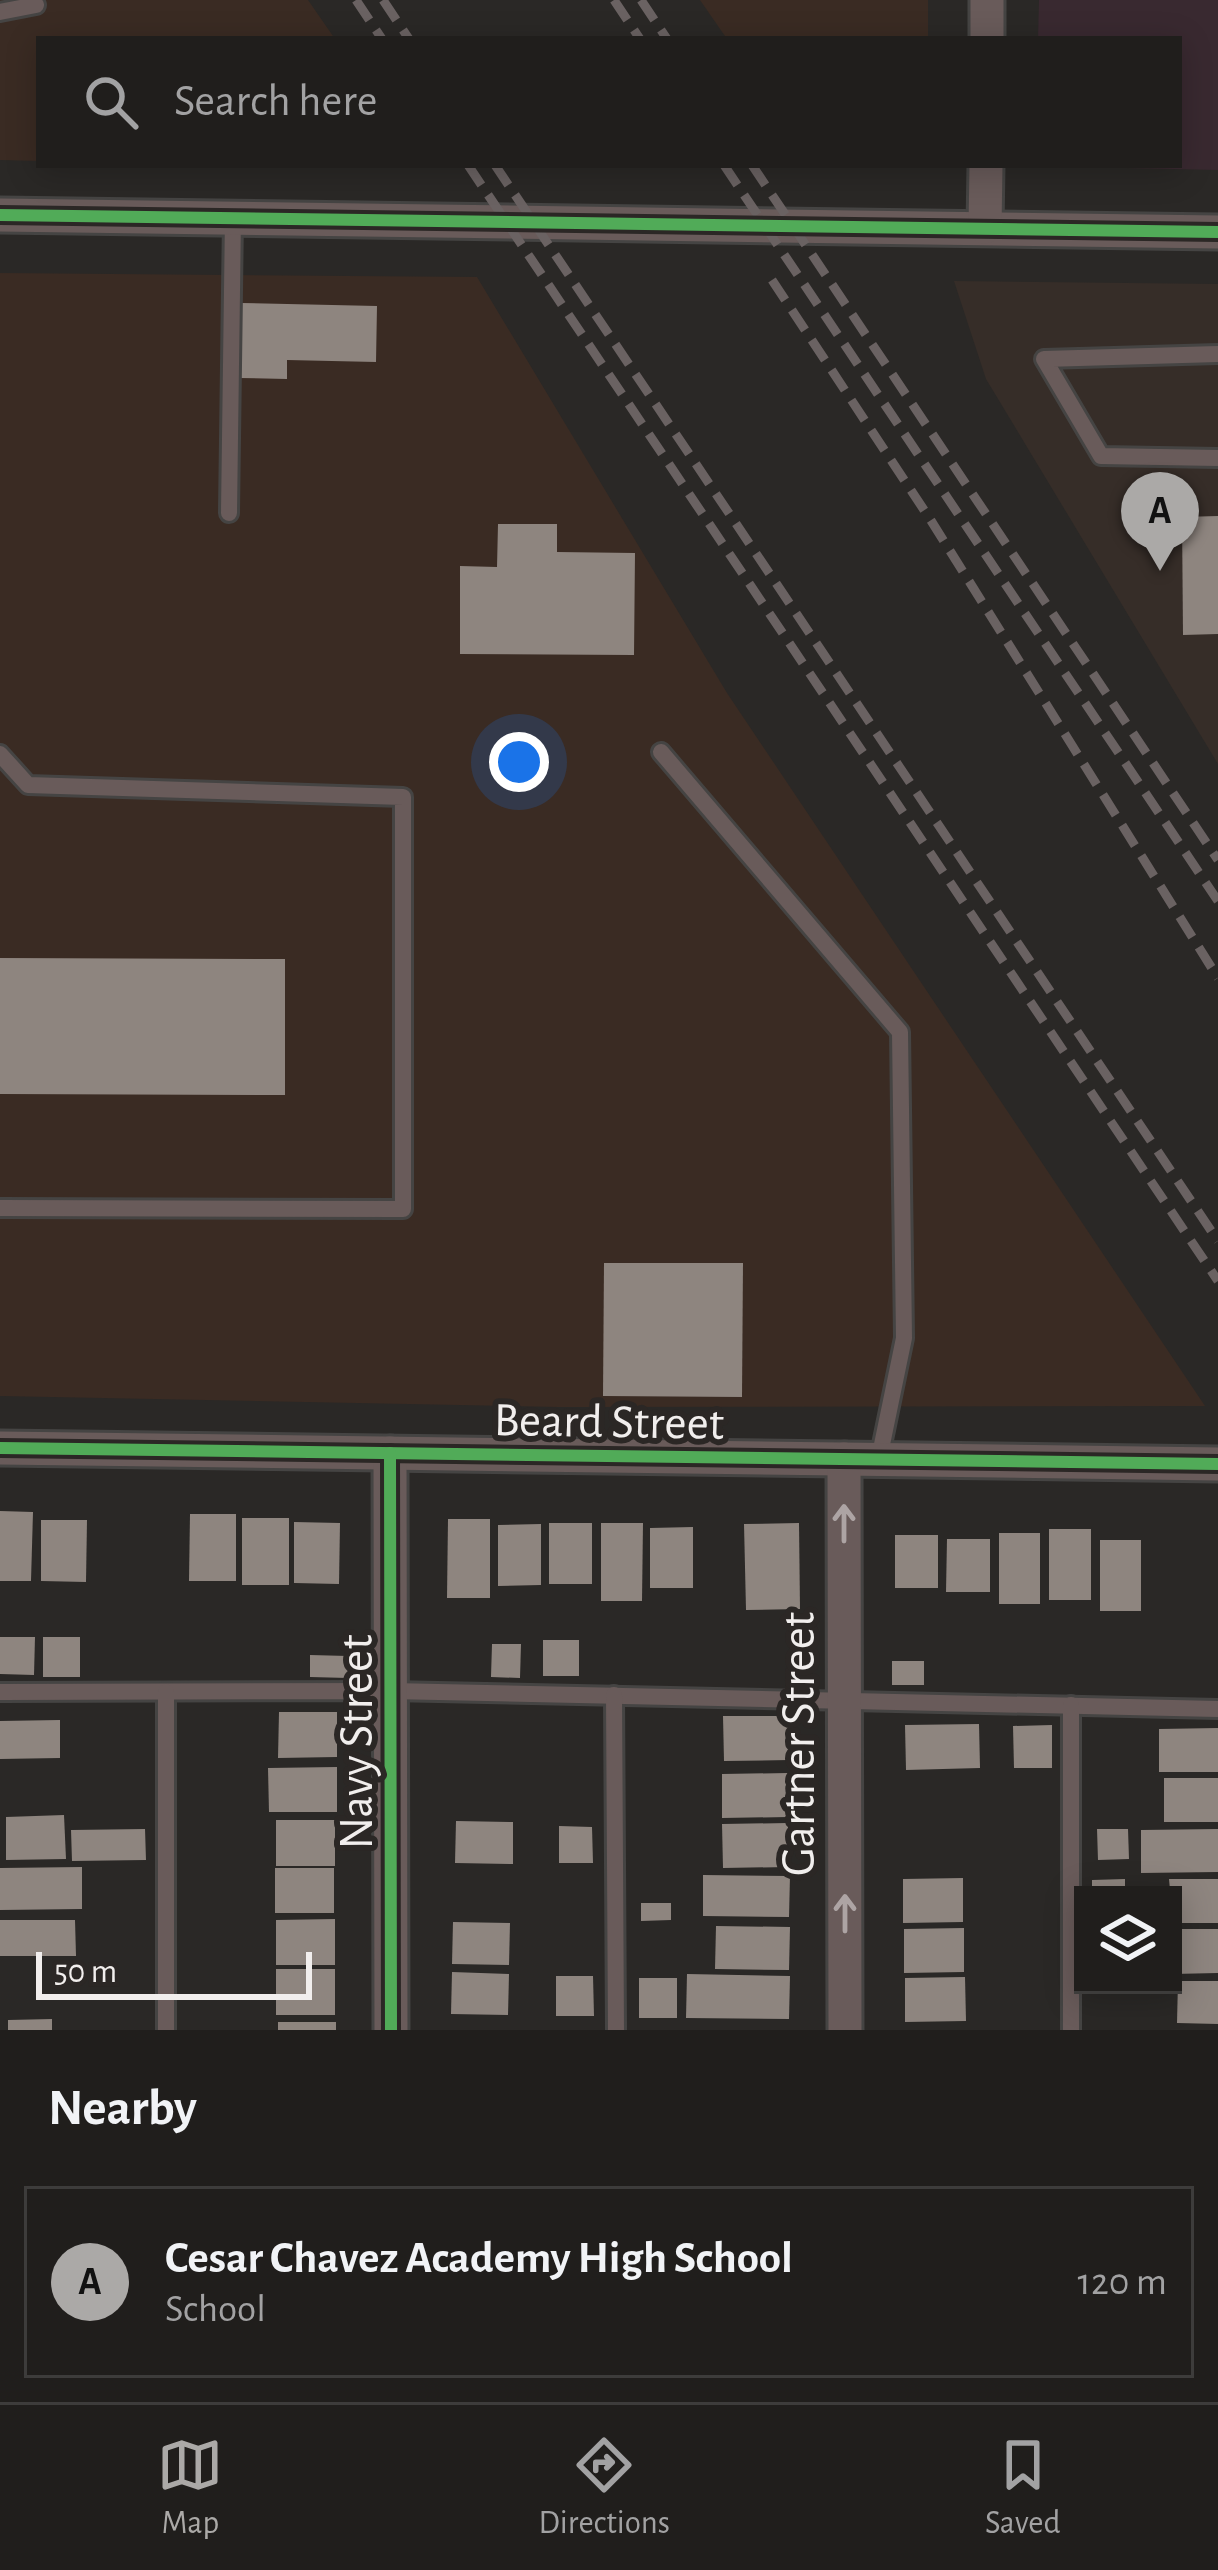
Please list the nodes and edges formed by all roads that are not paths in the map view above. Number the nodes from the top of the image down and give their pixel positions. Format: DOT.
graph roads {
  1 [pos="987,0"];
  2 [pos="36,5"];
  3 [pos="0,12"];
  4 [pos="987,36"];
  5 [pos="986,168"];
  6 [pos="0,215"];
  7 [pos="233,216"];
  8 [pos="985,227"];
  9 [pos="1218,232"];
  10 [pos="1218,354"];
  11 [pos="1218,458"];
  12 [pos="229,513"];
  13 [pos="661,752"];
  14 [pos="0,754"];
  15 [pos="0,1208"];
  16 [pos="0,1448"];
  17 [pos="390,1454"];
  18 [pos="844,1459"];
  19 [pos="879,1459"];
  20 [pos="1218,1464"];
  21 [pos="391,1691"];
  22 [pos="0,1692"];
  23 [pos="166,1692"];
  24 [pos="614,1695"];
  25 [pos="844,1700"];
  26 [pos="1071,1705"];
  27 [pos="1218,1709"];
  28 [pos="166,2030"];
  29 [pos="391,2030"];
  30 [pos="616,2030"];
  31 [pos="845,2030"];
  32 [pos="1071,2030"];
  1 -- 4 [label="street"];
  2 -- 3 [label="lane"];
  5 -- 8 [label="street"];
  6 -- 7 [label="street"];
  7 -- 8 [label="street"];
  7 -- 12 [label="lane"];
  8 -- 9 [label="street"];
  10 -- 11 [label="lane"];
  13 -- 19 [label="lane"];
  14 -- 15 [label="lane"];
  16 -- 17 [label="street, Beard Street"];
  17 -- 18 [label="street, Beard Street"];
  17 -- 21 [label="street, Navy Street"];
  18 -- 19 [label="street, Beard Street"];
  25 -- 18 [label="street, Gartner Street, one-way"];
  19 -- 20 [label="street, Beard Street"];
  21 -- 23 [label="lane"];
  21 -- 24 [label="lane"];
  21 -- 29 [label="street, Navy Street"];
  22 -- 23 [label="lane"];
  23 -- 28 [label="lane"];
  24 -- 25 [label="lane"];
  24 -- 30 [label="lane"];
  25 -- 26 [label="lane"];
  31 -- 25 [label="street, Gartner Street, one-way"];
  26 -- 27 [label="lane"];
  26 -- 32 [label="lane"];
}
